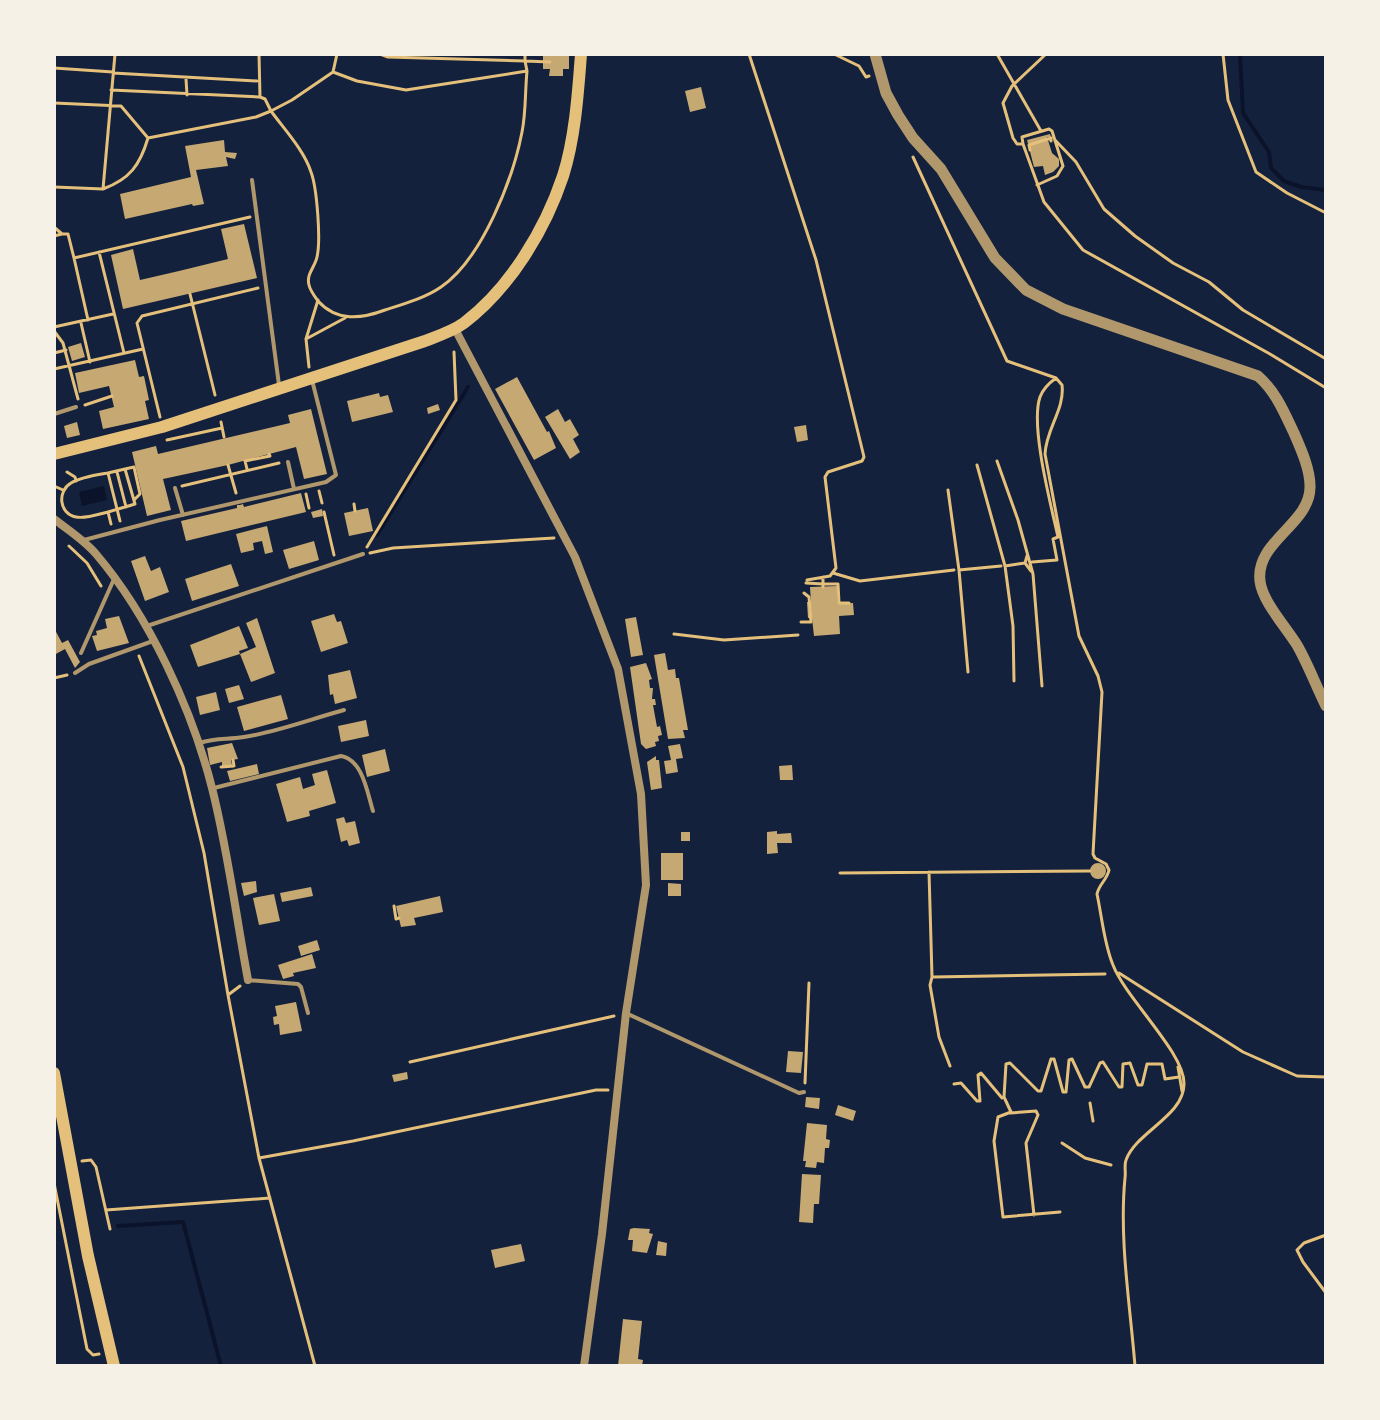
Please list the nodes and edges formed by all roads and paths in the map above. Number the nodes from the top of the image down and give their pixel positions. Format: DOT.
graph roads {
  1 [pos="115,54"];
  2 [pos="259,54"];
  3 [pos="337,54"];
  4 [pos="380,54"];
  5 [pos="525,54"];
  6 [pos="749,54"];
  7 [pos="834,54"];
  8 [pos="875,54"];
  9 [pos="997,54"];
  10 [pos="1046,54"];
  11 [pos="1223,54"];
  12 [pos="584,55"];
  13 [pos="525,61"];
  14 [pos="550,62"];
  15 [pos="54,68"];
  16 [pos="527,71"];
  17 [pos="333,72"];
  18 [pos="113,73"];
  19 [pos="866,77"];
  20 [pos="186,78"];
  21 [pos="259,81"];
  22 [pos="1017,84"];
  23 [pos="111,90"];
  24 [pos="187,95"];
  25 [pos="260,97"];
  26 [pos="54,103"];
  27 [pos="109,106"];
  28 [pos="271,111"];
  29 [pos="1041,132"];
  30 [pos="148,138"];
  31 [pos="913,138"];
  32 [pos="1053,139"];
  33 [pos="1023,144"];
  34 [pos="1030,150"];
  35 [pos="252,180"];
  36 [pos="1037,185"];
  37 [pos="54,187"];
  38 [pos="103,189"];
  39 [pos="1326,213"];
  40 [pos="257,216"];
  41 [pos="54,227"];
  42 [pos="62,234"];
  43 [pos="54,236"];
  44 [pos="99,252"];
  45 [pos="74,258"];
  46 [pos="266,286"];
  47 [pos="190,294"];
  48 [pos="318,300"];
  49 [pos="193,304"];
  50 [pos="113,314"];
  51 [pos="345,318"];
  52 [pos="88,320"];
  53 [pos="80,322"];
  54 [pos="54,329"];
  55 [pos="455,329"];
  56 [pos="306,339"];
  57 [pos="143,349"];
  58 [pos="66,350"];
  59 [pos="54,353"];
  60 [pos="124,353"];
  61 [pos="1326,359"];
  62 [pos="90,362"];
  63 [pos="70,367"];
  64 [pos="54,369"];
  65 [pos="311,377"];
  66 [pos="1056,378"];
  67 [pos="279,388"];
  68 [pos="1326,388"];
  69 [pos="112,396"];
  70 [pos="76,407"];
  71 [pos="218,409"];
  72 [pos="54,414"];
  73 [pos="162,427"];
  74 [pos="222,428"];
  75 [pos="167,440"];
  76 [pos="54,454"];
  77 [pos="269,454"];
  78 [pos="997,461"];
  79 [pos="288,462"];
  80 [pos="274,464"];
  81 [pos="228,465"];
  82 [pos="977,465"];
  83 [pos="125,469"];
  84 [pos="117,470"];
  85 [pos="247,470"];
  86 [pos="67,472"];
  87 [pos="108,473"];
  88 [pos="231,474"];
  89 [pos="76,481"];
  90 [pos="189,484"];
  91 [pos="54,486"];
  92 [pos="304,487"];
  93 [pos="175,488"];
  94 [pos="294,489"];
  95 [pos="63,490"];
  96 [pos="948,490"];
  97 [pos="134,500"];
  98 [pos="238,502"];
  99 [pos="354,504"];
  100 [pos="126,507"];
  101 [pos="309,508"];
  102 [pos="117,509"];
  103 [pos="355,511"];
  104 [pos="108,512"];
  105 [pos="324,512"];
  106 [pos="183,515"];
  107 [pos="54,519"];
  108 [pos="122,530"];
  109 [pos="113,532"];
  110 [pos="565,537"];
  111 [pos="64,541"];
  112 [pos="82,541"];
  113 [pos="363,554"];
  114 [pos="335,561"];
  115 [pos="1028,562"];
  116 [pos="1003,566"];
  117 [pos="957,570"];
  118 [pos="833,573"];
  119 [pos="823,577"];
  120 [pos="114,579"];
  121 [pos="823,586"];
  122 [pos="108,593"];
  123 [pos="804,593"];
  124 [pos="849,603"];
  125 [pos="801,622"];
  126 [pos="145,627"];
  127 [pos="674,634"];
  128 [pos="798,635"];
  129 [pos="153,641"];
  130 [pos="136,648"];
  131 [pos="81,653"];
  132 [pos="968,672"];
  133 [pos="75,673"];
  134 [pos="54,678"];
  135 [pos="1014,681"];
  136 [pos="1042,686"];
  137 [pos="1326,706"];
  138 [pos="344,710"];
  139 [pos="198,743"];
  140 [pos="233,760"];
  141 [pos="221,767"];
  142 [pos="212,788"];
  143 [pos="373,811"];
  144 [pos="1090,871"];
  145 [pos="929,872"];
  146 [pos="840,873"];
  147 [pos="394,906"];
  148 [pos="398,917"];
  149 [pos="1116,971"];
  150 [pos="1105,974"];
  151 [pos="932,977"];
  152 [pos="248,980"];
  153 [pos="809,983"];
  154 [pos="228,995"];
  155 [pos="308,1013"];
  156 [pos="626,1013"];
  157 [pos="604,1019"];
  158 [pos="410,1062"];
  159 [pos="1178,1063"];
  160 [pos="950,1066"];
  161 [pos="54,1073"];
  162 [pos="1179,1077"];
  163 [pos="1326,1077"];
  164 [pos="954,1084"];
  165 [pos="617,1090"];
  166 [pos="804,1092"];
  167 [pos="1182,1095"];
  168 [pos="1004,1097"];
  169 [pos="1090,1103"];
  170 [pos="1006,1113"];
  171 [pos="1093,1121"];
  172 [pos="59,1126"];
  173 [pos="1062,1143"];
  174 [pos="259,1158"];
  175 [pos="71,1161"];
  176 [pos="1111,1165"];
  177 [pos="54,1183"];
  178 [pos="270,1198"];
  179 [pos="106,1210"];
  180 [pos="1060,1212"];
  181 [pos="1034,1215"];
  182 [pos="110,1229"];
  183 [pos="1326,1235"];
  184 [pos="1326,1293"];
  185 [pos="1123,1319"];
  186 [pos="1131,1319"];
  187 [pos="112,1360"];
  188 [pos="315,1366"];
  189 [pos="584,1366"];
  190 [pos="1135,1366"];
  1 -- 18 [label="path"];
  2 -- 21 [label="path"];
  3 -- 17 [label="path"];
  4 -- 13 [label="path"];
  5 -- 13 [label="path"];
  6 -- 118 [label="path"];
  7 -- 19 [label="path"];
  8 -- 31 [label="street"];
  9 -- 22 [label="path"];
  10 -- 22 [label="path"];
  11 -- 39 [label="path"];
  12 -- 55 [label="main road"];
  13 -- 14 [label="path"];
  13 -- 16 [label="path"];
  15 -- 18 [label="path"];
  16 -- 17 [label="path"];
  16 -- 51 [label="path"];
  17 -- 28 [label="path"];
  18 -- 20 [label="path"];
  18 -- 23 [label="path"];
  20 -- 21 [label="path"];
  20 -- 24 [label="path"];
  21 -- 25 [label="path"];
  22 -- 29 [label="path"];
  22 -- 33 [label="path"];
  23 -- 24 [label="path"];
  23 -- 27 [label="path"];
  24 -- 25 [label="path"];
  25 -- 28 [label="path"];
  26 -- 27 [label="path"];
  27 -- 30 [label="path"];
  27 -- 38 [label="path"];
  28 -- 30 [label="path"];
  28 -- 48 [label="path"];
  29 -- 32 [label="path"];
  29 -- 33 [label="path"];
  30 -- 38 [label="path"];
  31 -- 66 [label="path"];
  31 -- 137 [label="street"];
  32 -- 34 [label="path"];
  32 -- 36 [label="path"];
  32 -- 61 [label="path"];
  33 -- 36 [label="path"];
  35 -- 40 [label="lane"];
  36 -- 68 [label="path"];
  37 -- 38 [label="path"];
  40 -- 44 [label="path"];
  40 -- 46 [label="lane"];
  41 -- 42 [label="path"];
  42 -- 43 [label="path"];
  42 -- 45 [label="path"];
  44 -- 45 [label="path"];
  44 -- 50 [label="path"];
  45 -- 52 [label="path"];
  46 -- 49 [label="path"];
  46 -- 67 [label="lane"];
  47 -- 49 [label="path"];
  48 -- 51 [label="path"];
  48 -- 56 [label="path"];
  49 -- 57 [label="path"];
  49 -- 71 [label="path"];
  50 -- 52 [label="path"];
  50 -- 60 [label="path"];
  51 -- 56 [label="path"];
  52 -- 53 [label="path"];
  53 -- 54 [label="path"];
  53 -- 62 [label="path"];
  54 -- 58 [label="path"];
  55 -- 65 [label="main road"];
  55 -- 110 [label="street"];
  55 -- 113 [label="path"];
  56 -- 65 [label="path"];
  57 -- 60 [label="path"];
  57 -- 73 [label="path"];
  58 -- 59 [label="path"];
  58 -- 63 [label="path"];
  60 -- 62 [label="path"];
  62 -- 63 [label="path"];
  63 -- 64 [label="path"];
  63 -- 69 [label="path"];
  65 -- 67 [label="main road"];
  65 -- 92 [label="lane"];
  66 -- 115 [label="path"];
  66 -- 149 [label="path"];
  67 -- 71 [label="main road"];
  70 -- 72 [label="lane"];
  71 -- 73 [label="main road"];
  73 -- 76 [label="main road"];
  74 -- 75 [label="path"];
  77 -- 85 [label="path"];
  78 -- 115 [label="path"];
  79 -- 94 [label="lane"];
  80 -- 85 [label="path"];
  81 -- 88 [label="path"];
  82 -- 116 [label="path"];
  83 -- 84 [label="path"];
  83 -- 97 [label="path"];
  83 -- 97 [label="path"];
  84 -- 87 [label="path"];
  84 -- 100 [label="path"];
  85 -- 88 [label="path"];
  86 -- 89 [label="path"];
  87 -- 89 [label="path"];
  87 -- 102 [label="path"];
  88 -- 90 [label="path"];
  88 -- 98 [label="path"];
  89 -- 95 [label="path"];
  91 -- 95 [label="path"];
  92 -- 94 [label="lane"];
  92 -- 101 [label="path"];
  93 -- 106 [label="lane"];
  94 -- 98 [label="lane"];
  95 -- 104 [label="path"];
  96 -- 117 [label="path"];
  97 -- 100 [label="path"];
  98 -- 106 [label="lane"];
  99 -- 103 [label="path"];
  100 -- 102 [label="path"];
  102 -- 104 [label="path"];
  102 -- 108 [label="path"];
  104 -- 109 [label="path"];
  105 -- 114 [label="path"];
  106 -- 108 [label="lane"];
  107 -- 112 [label="street"];
  108 -- 109 [label="lane"];
  109 -- 112 [label="lane"];
  110 -- 113 [label="path"];
  110 -- 156 [label="street"];
  111 -- 122 [label="path"];
  112 -- 120 [label="street"];
  113 -- 114 [label="lane"];
  114 -- 126 [label="lane"];
  115 -- 116 [label="path"];
  115 -- 136 [label="path"];
  116 -- 117 [label="path"];
  116 -- 135 [label="path"];
  117 -- 118 [label="path"];
  117 -- 132 [label="path"];
  118 -- 119 [label="path"];
  119 -- 121 [label="path"];
  119 -- 121 [label="path"];
  120 -- 122 [label="lane"];
  120 -- 126 [label="street"];
  121 -- 124 [label="path"];
  122 -- 131 [label="lane"];
  123 -- 125 [label="path"];
  126 -- 129 [label="street"];
  127 -- 128 [label="path"];
  129 -- 130 [label="lane"];
  129 -- 139 [label="street"];
  130 -- 133 [label="lane"];
  130 -- 154 [label="path"];
  133 -- 134 [label="path"];
  138 -- 139 [label="lane"];
  139 -- 142 [label="street"];
  140 -- 141 [label="path"];
  142 -- 143 [label="lane"];
  142 -- 152 [label="street"];
  144 -- 145 [label="path"];
  145 -- 146 [label="path"];
  145 -- 151 [label="path"];
  147 -- 148 [label="path"];
  149 -- 159 [label="path"];
  149 -- 163 [label="path"];
  150 -- 151 [label="path"];
  151 -- 160 [label="path"];
  152 -- 154 [label="path"];
  152 -- 155 [label="lane"];
  153 -- 166 [label="path"];
  154 -- 174 [label="path"];
  156 -- 165 [label="street"];
  156 -- 166 [label="lane"];
  157 -- 158 [label="path"];
  159 -- 162 [label="path"];
  159 -- 167 [label="path"];
  161 -- 172 [label="main road"];
  162 -- 167 [label="path"];
  162 -- 168 [label="path"];
  164 -- 168 [label="path"];
  165 -- 174 [label="path"];
  165 -- 189 [label="street"];
  167 -- 186 [label="path"];
  168 -- 170 [label="path"];
  169 -- 171 [label="path"];
  170 -- 181 [label="path"];
  170 -- 181 [label="path"];
  172 -- 175 [label="main road"];
  173 -- 176 [label="path"];
  174 -- 178 [label="path"];
  175 -- 179 [label="path"];
  175 -- 187 [label="main road"];
  177 -- 187 [label="path"];
  178 -- 179 [label="path"];
  178 -- 188 [label="path"];
  179 -- 182 [label="path"];
  180 -- 181 [label="path"];
  183 -- 184 [label="path"];
  185 -- 186 [label="path"];
  186 -- 190 [label="path"];
}
